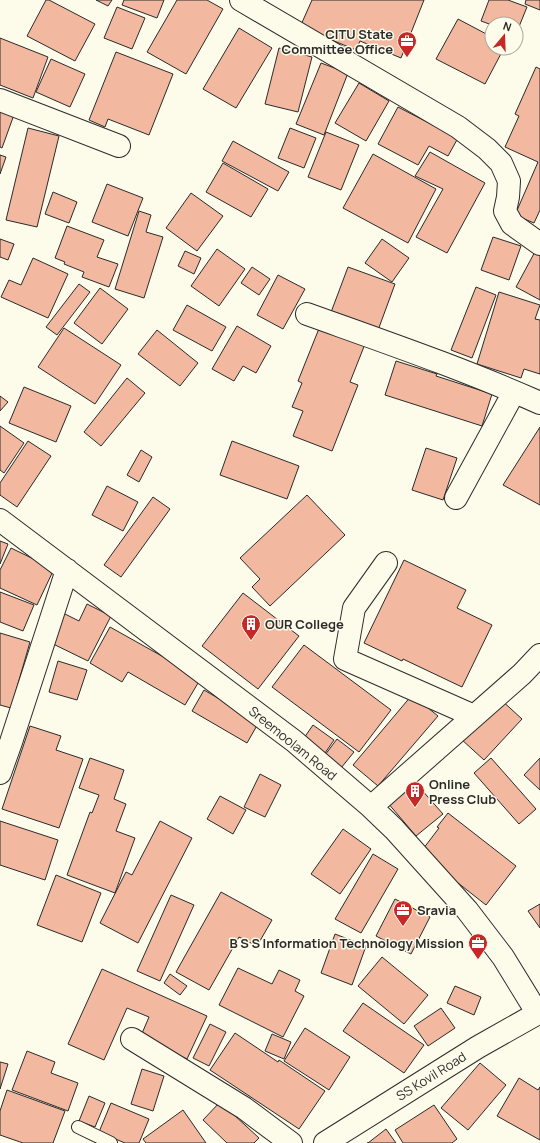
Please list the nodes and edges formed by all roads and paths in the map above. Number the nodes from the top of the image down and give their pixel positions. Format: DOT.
graph roads {
  1 [pos="241,0"];
  2 [pos="0,100"];
  3 [pos="119,146"];
  4 [pos="540,244"];
  5 [pos="307,314"];
  6 [pos="514,392"];
  7 [pos="540,403"];
  8 [pos="456,498"];
  9 [pos="0,520"];
  10 [pos="386,563"];
  11 [pos="67,570"];
  12 [pos="540,655"];
  13 [pos="474,716"];
  14 [pos="0,773"];
  15 [pos="371,807"];
  16 [pos="539,1013"];
  17 [pos="132,1039"];
  18 [pos="78,1126"];
  19 [pos="111,1143"];
  20 [pos="291,1143"];
  21 [pos="324,1143"];
  1 -- 4 [label="street"];
  2 -- 3 [label="street"];
  5 -- 6 [label="street"];
  6 -- 7 [label="street"];
  6 -- 8 [label="street"];
  9 -- 11 [label="street, Sreemoolam Road"];
  10 -- 13 [label="street"];
  11 -- 14 [label="street"];
  11 -- 15 [label="street, Sreemoolam Road"];
  12 -- 13 [label="street"];
  13 -- 15 [label="street"];
  15 -- 16 [label="street, Sreemoolam Road"];
  16 -- 21 [label="street, SS Kovil Road"];
  17 -- 20 [label="street"];
  18 -- 19 [label="lane"];
}
